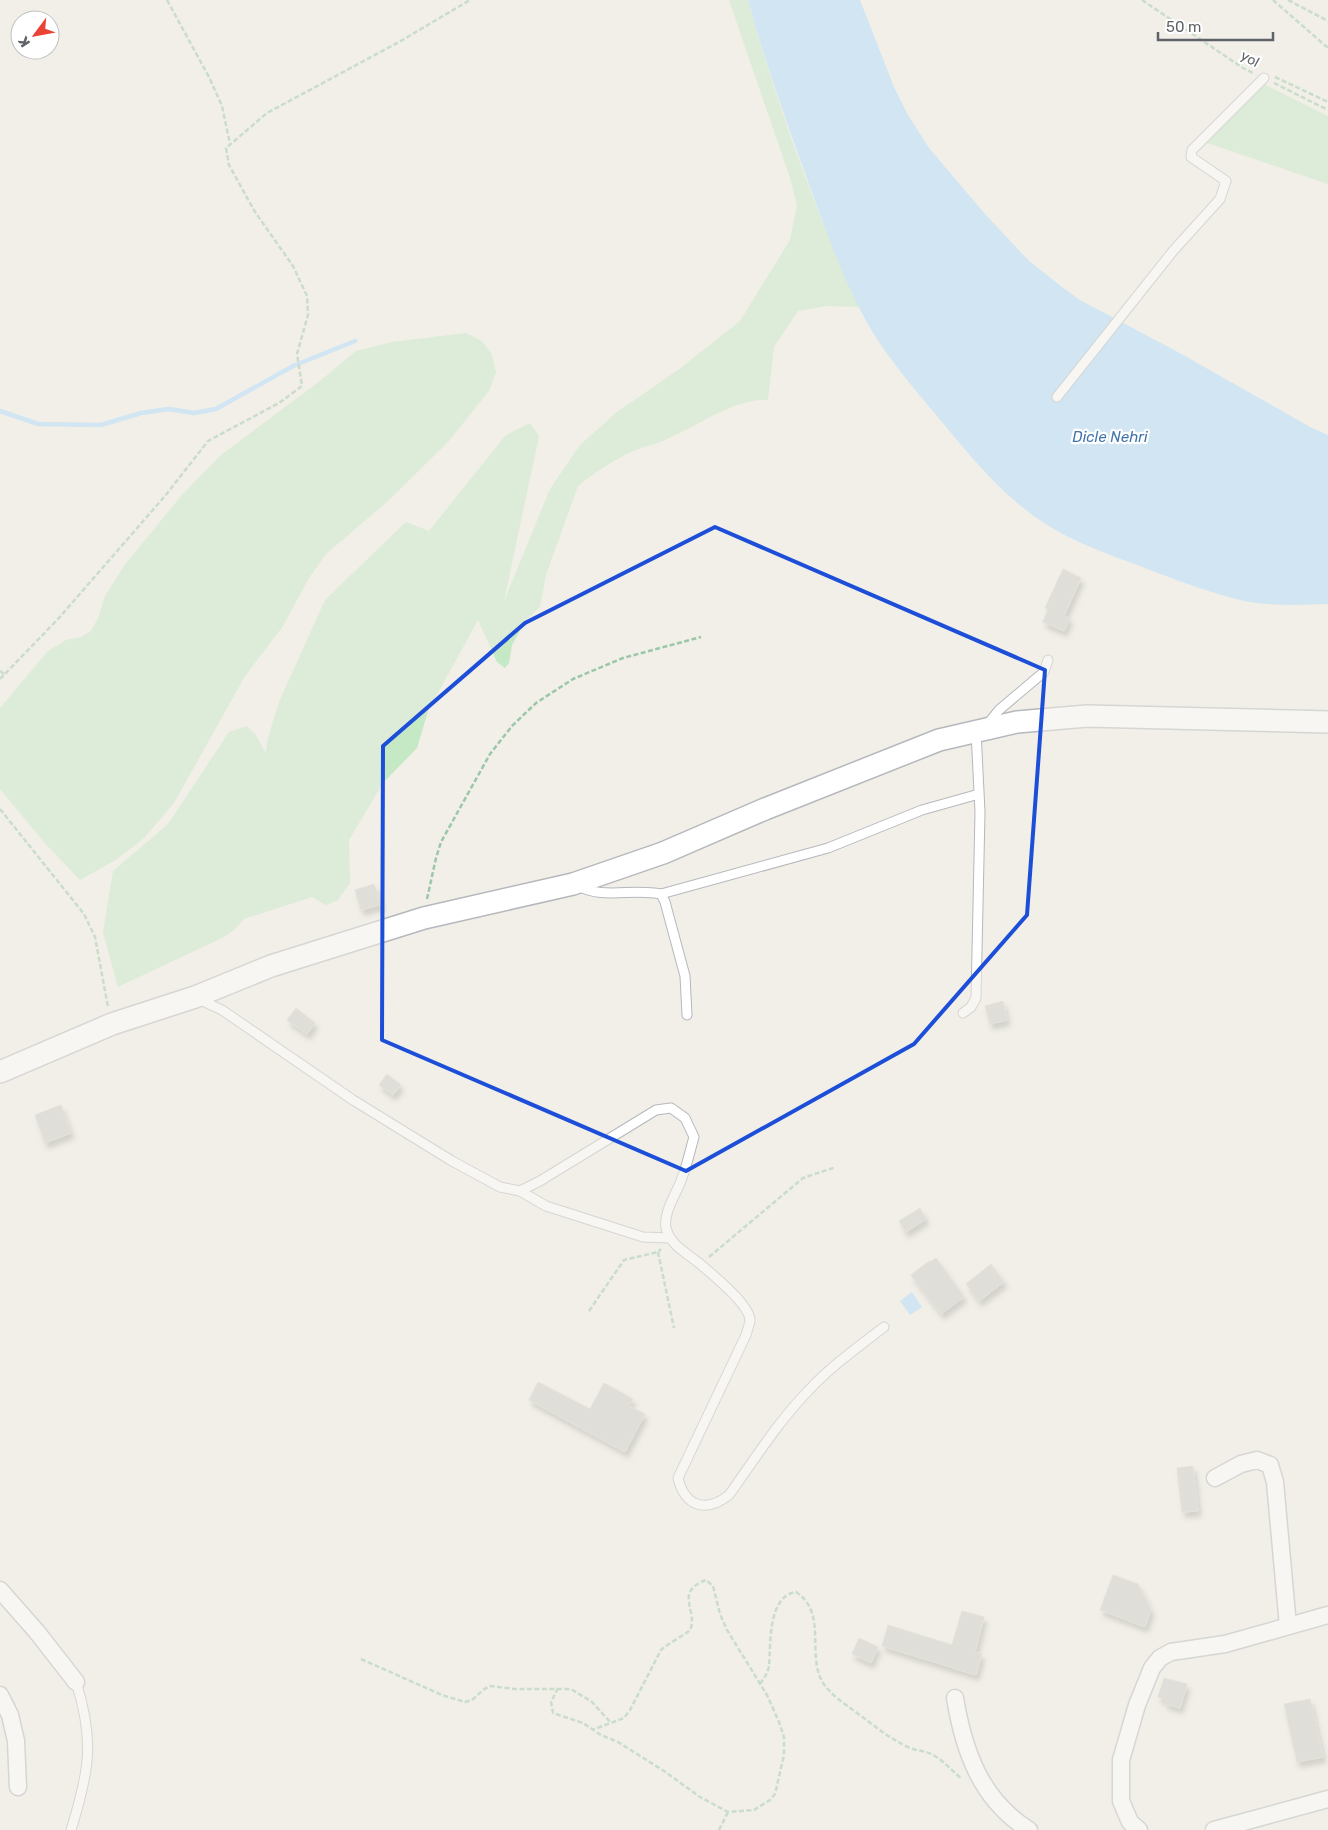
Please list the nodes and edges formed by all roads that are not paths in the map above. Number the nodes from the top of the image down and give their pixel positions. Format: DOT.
graph roads {
  1 [pos="1264,78"];
  2 [pos="1057,397"];
  3 [pos="1048,660"];
  4 [pos="1328,722"];
  5 [pos="980,730"];
  6 [pos="979,794"];
  7 [pos="573,884"];
  8 [pos="661,894"];
  9 [pos="196,997"];
  10 [pos="963,1014"];
  11 [pos="687,1015"];
  12 [pos="0,1072"];
  13 [pos="520,1191"];
  14 [pos="670,1238"];
  15 [pos="884,1327"];
  16 [pos="1215,1478"];
  17 [pos="0,1590"];
  18 [pos="1328,1616"];
  19 [pos="1288,1626"];
  20 [pos="76,1682"];
  21 [pos="0,1695"];
  22 [pos="955,1698"];
  23 [pos="18,1787"];
  24 [pos="1328,1799"];
  25 [pos="71,1830"];
  26 [pos="1030,1830"];
  27 [pos="1139,1830"];
  28 [pos="1214,1830"];
  1 -- 2 [label="lane"];
  3 -- 5 [label="lane"];
  4 -- 5 [label="street"];
  5 -- 6 [label="lane"];
  5 -- 7 [label="street"];
  6 -- 8 [label="lane"];
  6 -- 10 [label="lane"];
  7 -- 8 [label="lane"];
  7 -- 9 [label="street"];
  8 -- 11 [label="lane"];
  9 -- 12 [label="street"];
  9 -- 13 [label="lane"];
  13 -- 14 [label="lane"];
  13 -- 14 [label="lane"];
  14 -- 15 [label="lane"];
  16 -- 19 [label="street"];
  17 -- 20 [label="street"];
  18 -- 19 [label="street"];
  19 -- 27 [label="street"];
  20 -- 25 [label="lane"];
  21 -- 23 [label="street"];
  22 -- 26 [label="street"];
  24 -- 28 [label="street"];
}
